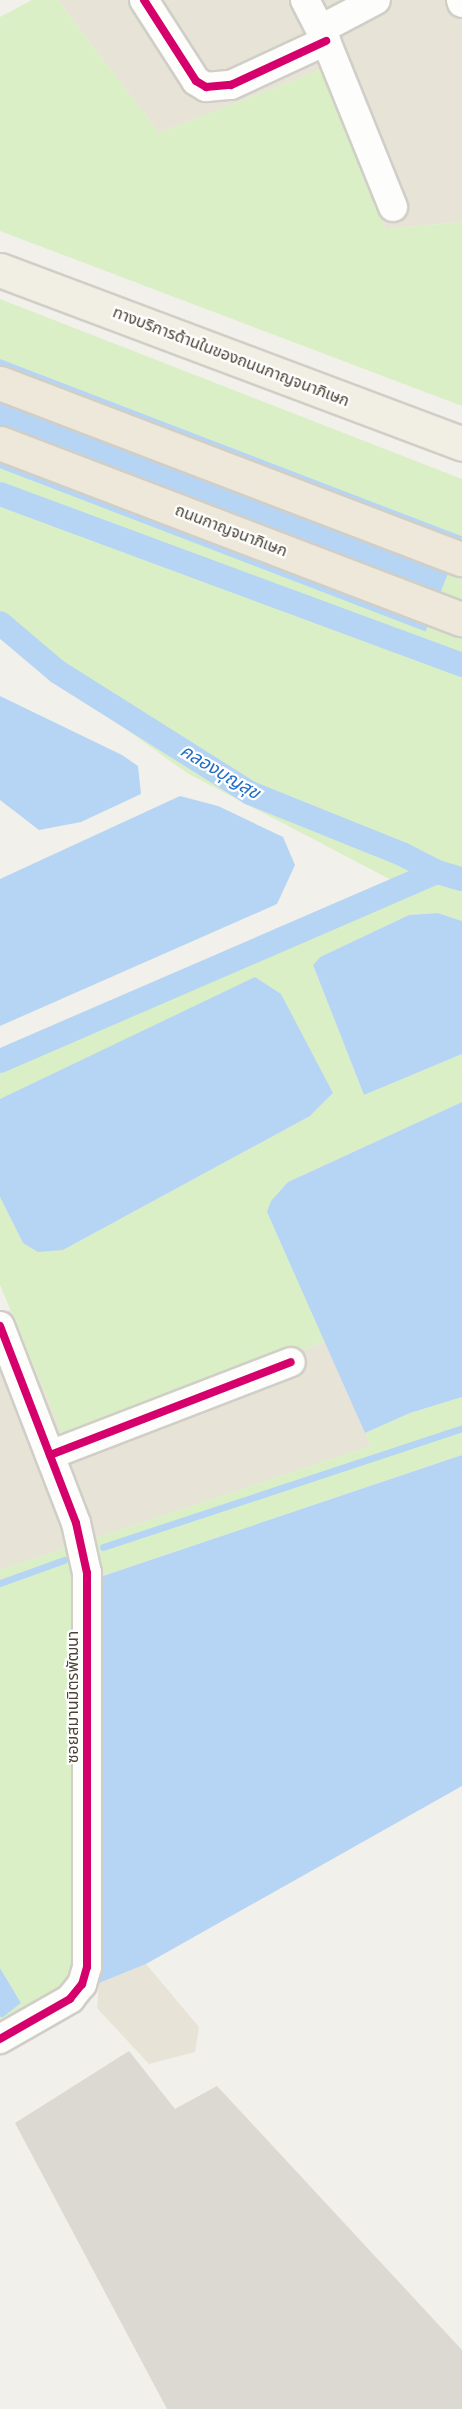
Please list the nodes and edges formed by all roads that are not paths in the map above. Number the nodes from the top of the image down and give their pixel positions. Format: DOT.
graph roads {
  1 [pos="144,0"];
  2 [pos="305,0"];
  3 [pos="376,0"];
  4 [pos="323,35"];
  5 [pos="393,207"];
  6 [pos="0,270"];
  7 [pos="0,383"];
  8 [pos="0,443"];
  9 [pos="462,444"];
  10 [pos="462,559"];
  11 [pos="462,619"];
  12 [pos="0,1326"];
  13 [pos="291,1362"];
  14 [pos="50,1455"];
  15 [pos="0,2039"];
  1 -- 4 [label="street"];
  2 -- 4 [label="street"];
  3 -- 4 [label="street"];
  4 -- 5 [label="street"];
  6 -- 9 [label="main road, ทางบริการด้านในของถนนกาญจนาภิเษก"];
  7 -- 10 [label="highway"];
  8 -- 11 [label="highway, ถนนกาญจนาภิเษก"];
  12 -- 14 [label="street, ซอยสมานมิตรพัฒนา"];
  13 -- 14 [label="street"];
  14 -- 15 [label="street, ซอยสมานมิตรพัฒนา"];
}
